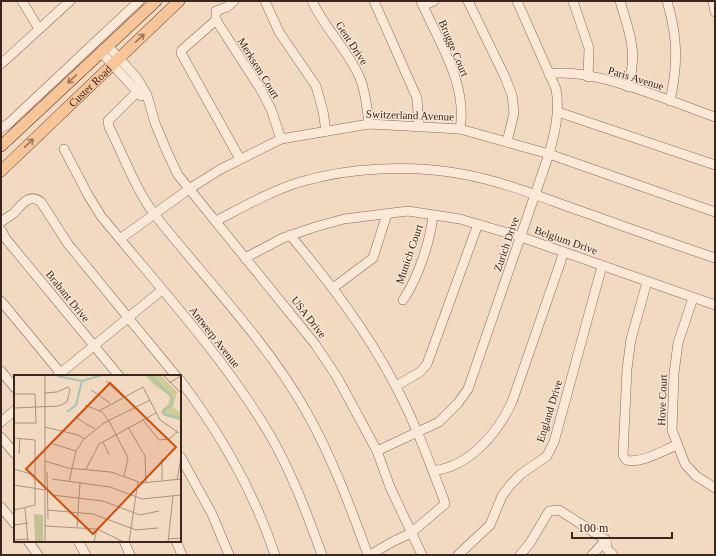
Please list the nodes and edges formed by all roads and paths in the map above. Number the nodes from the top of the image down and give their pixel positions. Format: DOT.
graph roads {
  1 [pos="22,1"];
  2 [pos="70,1"];
  3 [pos="139,1"];
  4 [pos="156,1"];
  5 [pos="179,1"];
  6 [pos="234,1"];
  7 [pos="265,1"];
  8 [pos="312,1"];
  9 [pos="374,1"];
  10 [pos="434,1"];
  11 [pos="468,1"];
  12 [pos="517,1"];
  13 [pos="573,1"];
  14 [pos="620,1"];
  15 [pos="667,1"];
  16 [pos="713,1"];
  17 [pos="422,3"];
  18 [pos="715,12"];
  19 [pos="216,15"];
  20 [pos="39,29"];
  21 [pos="104,49"];
  22 [pos="1,51"];
  23 [pos="115,61"];
  24 [pos="4,62"];
  25 [pos="549,74"];
  26 [pos="588,77"];
  27 [pos="628,87"];
  28 [pos="137,92"];
  29 [pos="670,102"];
  30 [pos="152,110"];
  31 [pos="558,112"];
  32 [pos="714,115"];
  33 [pos="369,124"];
  34 [pos="419,126"];
  35 [pos="1,128"];
  36 [pos="460,129"];
  37 [pos="326,131"];
  38 [pos="281,139"];
  39 [pos="507,142"];
  40 [pos="1,146"];
  41 [pos="64,149"];
  42 [pos="549,154"];
  43 [pos="240,159"];
  44 [pos="715,165"];
  45 [pos="1,171"];
  46 [pos="189,189"];
  47 [pos="535,195"];
  48 [pos="715,212"];
  49 [pos="154,214"];
  50 [pos="386,214"];
  51 [pos="433,216"];
  52 [pos="216,221"];
  53 [pos="1,222"];
  54 [pos="478,224"];
  55 [pos="1,230"];
  56 [pos="290,235"];
  57 [pos="521,237"];
  58 [pos="120,239"];
  59 [pos="564,252"];
  60 [pos="245,258"];
  61 [pos="715,258"];
  62 [pos="602,266"];
  63 [pos="647,282"];
  64 [pos="333,288"];
  65 [pos="162,290"];
  66 [pos="692,298"];
  67 [pos="403,300"];
  68 [pos="1,301"];
  69 [pos="715,305"];
  70 [pos="129,318"];
  71 [pos="94,346"];
  72 [pos="1,371"];
  73 [pos="60,375"];
  74 [pos="118,375"];
  75 [pos="175,375"];
  76 [pos="181,381"];
  77 [pos="396,386"];
  78 [pos="14,387"];
  79 [pos="14,411"];
  80 [pos="1,422"];
  81 [pos="418,432"];
  82 [pos="1,437"];
  83 [pos="677,445"];
  84 [pos="377,451"];
  85 [pos="14,453"];
  86 [pos="181,458"];
  87 [pos="433,472"];
  88 [pos="714,487"];
  89 [pos="1,507"];
  90 [pos="14,523"];
  91 [pos="411,533"];
  92 [pos="606,540"];
  93 [pos="29,542"];
  94 [pos="79,542"];
  95 [pos="124,542"];
  96 [pos="176,542"];
  97 [pos="35,554"];
  98 [pos="86,555"];
  99 [pos="130,555"];
  100 [pos="182,555"];
  101 [pos="229,555"];
  102 [pos="274,555"];
  103 [pos="322,555"];
  104 [pos="369,555"];
  105 [pos="422,555"];
  106 [pos="458,555"];
  107 [pos="520,555"];
  108 [pos="592,555"];
  109 [pos="612,555"];
  1 -- 20 [label="street"];
  2 -- 20 [label="street"];
  3 -- 35 [label="street"];
  4 -- 21 [label="main road, Custer Road"];
  23 -- 5 [label="main road, Custer Road, one-way"];
  6 -- 19 [label="street"];
  7 -- 37 [label="street"];
  8 -- 33 [label="street, Gent Drive"];
  9 -- 34 [label="street"];
  10 -- 17 [label="street"];
  11 -- 39 [label="street"];
  12 -- 25 [label="street, Zurich Drive"];
  13 -- 26 [label="street"];
  14 -- 27 [label="street"];
  15 -- 29 [label="street"];
  16 -- 18 [label="street"];
  17 -- 36 [label="street, Brugge Court"];
  19 -- 38 [label="street, Merksem Court"];
  19 -- 43 [label="street"];
  20 -- 24 [label="street"];
  21 -- 23 [label="street, USA Drive"];
  21 -- 40 [label="main road, Custer Road, one-way"];
  22 -- 24 [label="street"];
  23 -- 28 [label="street, USA Drive"];
  23 -- 30 [label="street, USA Drive"];
  45 -- 23 [label="main road, Custer Road, one-way"];
  25 -- 26 [label="street, Paris Avenue"];
  25 -- 31 [label="street, Zurich Drive"];
  26 -- 27 [label="street, Paris Avenue"];
  27 -- 29 [label="street, Paris Avenue"];
  28 -- 30 [label="street, USA Drive"];
  28 -- 49 [label="street"];
  29 -- 32 [label="street, Paris Avenue"];
  30 -- 46 [label="street, USA Drive"];
  31 -- 42 [label="street, Zurich Drive"];
  31 -- 44 [label="street"];
  33 -- 34 [label="street, Switzerland Avenue"];
  33 -- 37 [label="street, Switzerland Avenue"];
  34 -- 36 [label="street, Switzerland Avenue"];
  36 -- 39 [label="street, Switzerland Avenue"];
  37 -- 38 [label="street, Switzerland Avenue"];
  38 -- 43 [label="street, Switzerland Avenue"];
  39 -- 42 [label="street, Switzerland Avenue"];
  41 -- 58 [label="street, Antwerp Avenue"];
  42 -- 47 [label="street, Zurich Drive"];
  42 -- 48 [label="street, Switzerland Avenue"];
  43 -- 46 [label="street, Switzerland Avenue"];
  46 -- 49 [label="street, Switzerland Avenue"];
  46 -- 52 [label="street, USA Drive"];
  47 -- 52 [label="street"];
  47 -- 57 [label="street, Zurich Drive"];
  47 -- 61 [label="street"];
  49 -- 58 [label="street, Switzerland Avenue"];
  49 -- 104 [label="street"];
  50 -- 51 [label="street, Belgium Drive"];
  50 -- 56 [label="street, Belgium Drive"];
  50 -- 64 [label="street"];
  51 -- 54 [label="street, Belgium Drive"];
  51 -- 67 [label="street, Munich Court"];
  52 -- 60 [label="street, USA Drive"];
  53 -- 70 [label="street"];
  54 -- 57 [label="street, Belgium Drive"];
  54 -- 77 [label="street"];
  55 -- 71 [label="street, Brabant Drive"];
  56 -- 60 [label="street, Belgium Drive"];
  56 -- 64 [label="street"];
  57 -- 59 [label="street, Belgium Drive"];
  57 -- 81 [label="street, Zurich Drive"];
  58 -- 65 [label="street, Antwerp Avenue"];
  59 -- 62 [label="street, Belgium Drive"];
  59 -- 87 [label="street"];
  60 -- 84 [label="street, USA Drive"];
  62 -- 63 [label="street, Belgium Drive"];
  62 -- 106 [label="street, England Drive"];
  63 -- 66 [label="street, Belgium Drive"];
  63 -- 83 [label="street"];
  64 -- 77 [label="street"];
  65 -- 70 [label="street"];
  65 -- 103 [label="street, Antwerp Avenue"];
  66 -- 69 [label="street, Belgium Drive"];
  66 -- 83 [label="street, Hove Court"];
  68 -- 73 [label="street"];
  70 -- 71 [label="street"];
  70 -- 75 [label="street"];
  71 -- 73 [label="street"];
  71 -- 74 [label="street, Brabant Drive"];
  72 -- 78 [label="street"];
  76 -- 102 [label="street"];
  77 -- 81 [label="street"];
  79 -- 80 [label="street"];
  81 -- 84 [label="street, Zurich Drive"];
  81 -- 87 [label="street"];
  82 -- 85 [label="street"];
  83 -- 88 [label="street, Hove Court"];
  84 -- 91 [label="street, USA Drive"];
  86 -- 101 [label="street"];
  87 -- 91 [label="street"];
  89 -- 90 [label="street"];
  91 -- 104 [label="street"];
  91 -- 105 [label="street, USA Drive"];
  92 -- 107 [label="street"];
  92 -- 108 [label="street"];
  92 -- 109 [label="street"];
  93 -- 97 [label="street"];
  94 -- 98 [label="street"];
  95 -- 99 [label="street"];
  96 -- 100 [label="street"];
}
